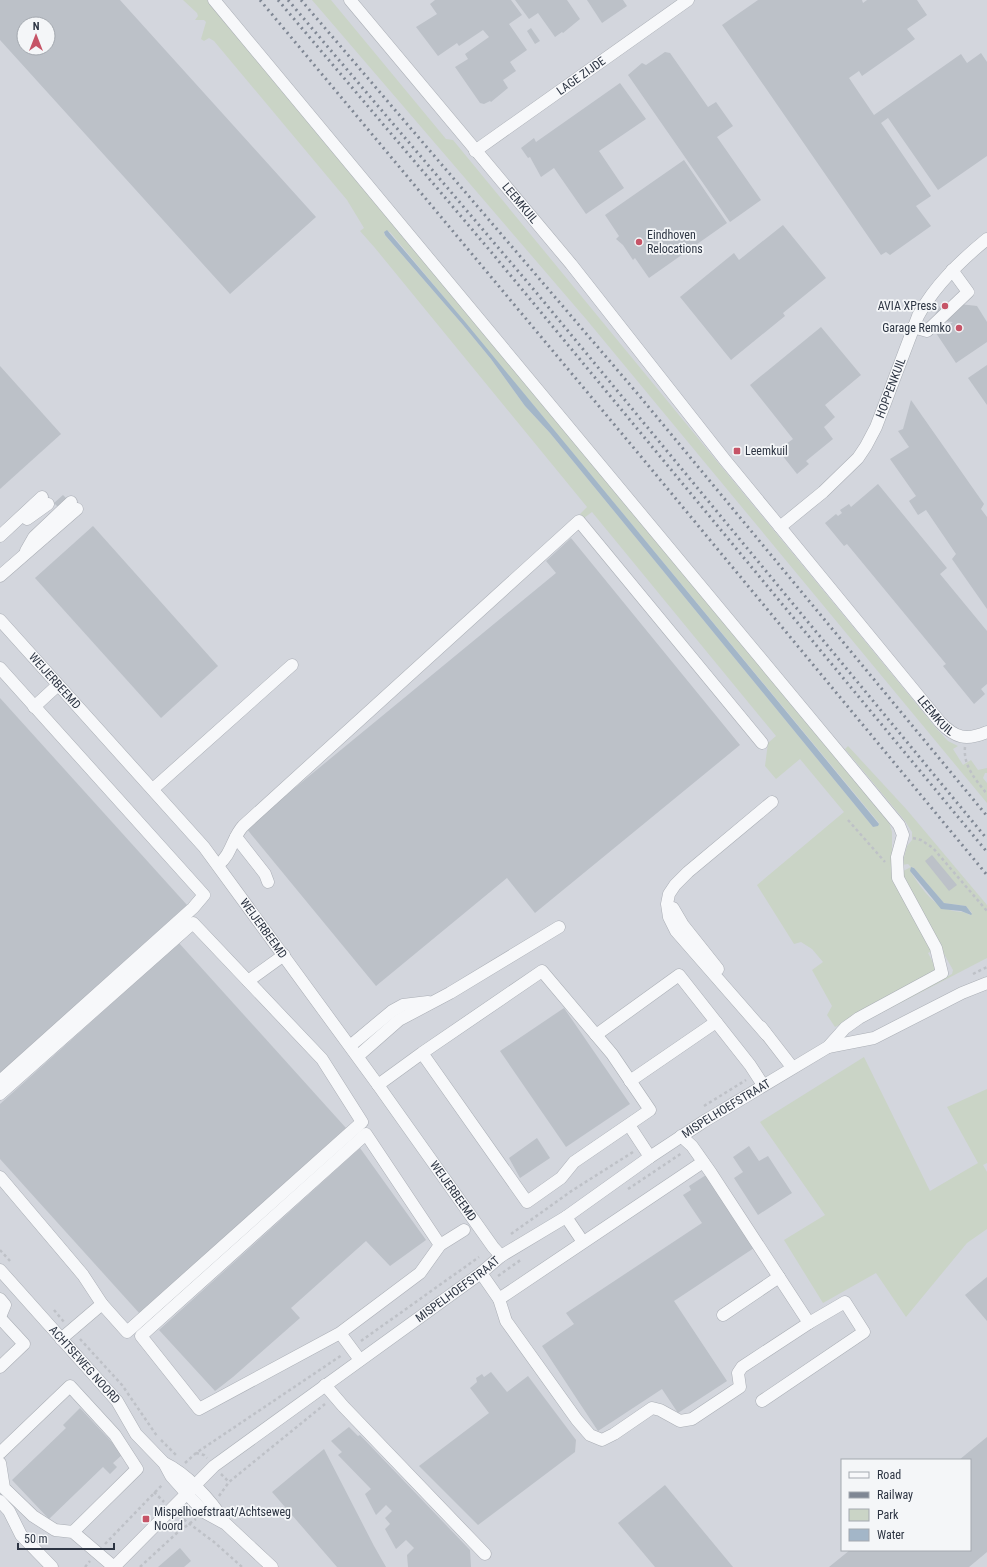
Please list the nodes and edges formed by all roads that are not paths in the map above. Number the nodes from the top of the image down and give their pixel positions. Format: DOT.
graph roads {
  1 [pos="214,0"];
  2 [pos="350,0"];
  3 [pos="688,0"];
  4 [pos="475,151"];
  5 [pos="987,239"];
  6 [pos="952,270"];
  7 [pos="913,328"];
  8 [pos="45,501"];
  9 [pos="74,506"];
  10 [pos="780,527"];
  11 [pos="0,536"];
  12 [pos="0,576"];
  13 [pos="0,620"];
  14 [pos="292,665"];
  15 [pos="0,668"];
  16 [pos="56,682"];
  17 [pos="32,704"];
  18 [pos="987,732"];
  19 [pos="762,743"];
  20 [pos="153,789"];
  21 [pos="772,802"];
  22 [pos="218,865"];
  23 [pos="559,927"];
  24 [pos="284,955"];
  25 [pos="248,981"];
  26 [pos="987,983"];
  27 [pos="433,1001"];
  28 [pos="716,1022"];
  29 [pos="596,1035"];
  30 [pos="350,1046"];
  31 [pos="828,1047"];
  32 [pos="422,1053"];
  33 [pos="358,1056"];
  34 [pos="792,1067"];
  35 [pos="630,1081"];
  36 [pos="0,1082"];
  37 [pos="378,1084"];
  38 [pos="762,1084"];
  39 [pos="0,1094"];
  40 [pos="628,1125"];
  41 [pos="682,1136"];
  42 [pos="650,1156"];
  43 [pos="703,1162"];
  44 [pos="0,1178"];
  45 [pos="566,1217"];
  46 [pos="464,1230"];
  47 [pos="583,1242"];
  48 [pos="440,1245"];
  49 [pos="501,1256"];
  50 [pos="482,1273"];
  51 [pos="2,1274"];
  52 [pos="779,1277"];
  53 [pos="0,1299"];
  54 [pos="499,1299"];
  55 [pos="102,1304"];
  56 [pos="723,1315"];
  57 [pos="0,1317"];
  58 [pos="809,1323"];
  59 [pos="340,1333"];
  60 [pos="61,1339"];
  61 [pos="360,1360"];
  62 [pos="0,1367"];
  63 [pos="325,1385"];
  64 [pos="762,1401"];
  65 [pos="0,1453"];
  66 [pos="0,1463"];
  67 [pos="191,1490"];
  68 [pos="0,1501"];
  69 [pos="73,1532"];
  70 [pos="485,1554"];
  71 [pos="52,1567"];
  72 [pos="114,1567"];
  73 [pos="272,1567"];
  1 -- 31 [label="street, MISPELHOEFSTRAAT"];
  2 -- 4 [label="street, LEEMKUIL"];
  3 -- 4 [label="street, LAGE ZIJDE"];
  4 -- 10 [label="street, LEEMKUIL"];
  5 -- 6 [label="street, HOPPENKUIL"];
  6 -- 7 [label="street, HOPPENKUIL"];
  6 -- 7 [label="street"];
  7 -- 10 [label="street, HOPPENKUIL"];
  8 -- 11 [label="street"];
  9 -- 12 [label="street"];
  10 -- 18 [label="street, LEEMKUIL"];
  13 -- 16 [label="street, WEIJERBEEMD"];
  14 -- 20 [label="street"];
  15 -- 17 [label="street"];
  16 -- 17 [label="street"];
  16 -- 20 [label="street, WEIJERBEEMD"];
  17 -- 36 [label="street"];
  19 -- 22 [label="street"];
  20 -- 22 [label="street, WEIJERBEEMD"];
  21 -- 34 [label="street"];
  22 -- 24 [label="street, WEIJERBEEMD"];
  23 -- 27 [label="street"];
  24 -- 25 [label="street"];
  24 -- 30 [label="street, WEIJERBEEMD"];
  25 -- 39 [label="street"];
  25 -- 55 [label="street"];
  26 -- 31 [label="street, MISPELHOEFSTRAAT"];
  27 -- 30 [label="street"];
  27 -- 33 [label="street"];
  28 -- 29 [label="street"];
  28 -- 35 [label="street"];
  28 -- 38 [label="street"];
  29 -- 32 [label="street"];
  29 -- 35 [label="street"];
  30 -- 33 [label="street, WEIJERBEEMD"];
  31 -- 34 [label="street, MISPELHOEFSTRAAT"];
  32 -- 37 [label="street"];
  32 -- 40 [label="street"];
  33 -- 37 [label="street, WEIJERBEEMD"];
  34 -- 38 [label="street, MISPELHOEFSTRAAT"];
  35 -- 40 [label="street"];
  37 -- 49 [label="street, WEIJERBEEMD"];
  38 -- 41 [label="street, MISPELHOEFSTRAAT"];
  40 -- 42 [label="street"];
  41 -- 42 [label="street, MISPELHOEFSTRAAT"];
  41 -- 43 [label="street"];
  42 -- 45 [label="street, MISPELHOEFSTRAAT"];
  43 -- 47 [label="street"];
  43 -- 52 [label="street"];
  44 -- 55 [label="street"];
  45 -- 47 [label="street"];
  45 -- 49 [label="street, MISPELHOEFSTRAAT"];
  46 -- 48 [label="street"];
  47 -- 54 [label="street"];
  48 -- 59 [label="street"];
  48 -- 59 [label="street"];
  49 -- 50 [label="street, MISPELHOEFSTRAAT"];
  50 -- 54 [label="street"];
  50 -- 61 [label="street, MISPELHOEFSTRAAT"];
  51 -- 60 [label="street, ACHTSEWEG NOORD"];
  52 -- 56 [label="street"];
  52 -- 58 [label="street"];
  53 -- 57 [label="street"];
  54 -- 58 [label="street"];
  55 -- 60 [label="street"];
  57 -- 62 [label="street"];
  58 -- 64 [label="street"];
  59 -- 61 [label="street"];
  60 -- 67 [label="street, ACHTSEWEG NOORD"];
  61 -- 63 [label="street, MISPELHOEFSTRAAT"];
  63 -- 67 [label="street, MISPELHOEFSTRAAT"];
  63 -- 70 [label="street"];
  65 -- 69 [label="street"];
  66 -- 69 [label="street"];
  67 -- 72 [label="street, MISPELHOEFSTRAAT"];
  67 -- 73 [label="street, ACHTSEWEG NOORD"];
  68 -- 71 [label="street"];
  69 -- 72 [label="street"];
}
